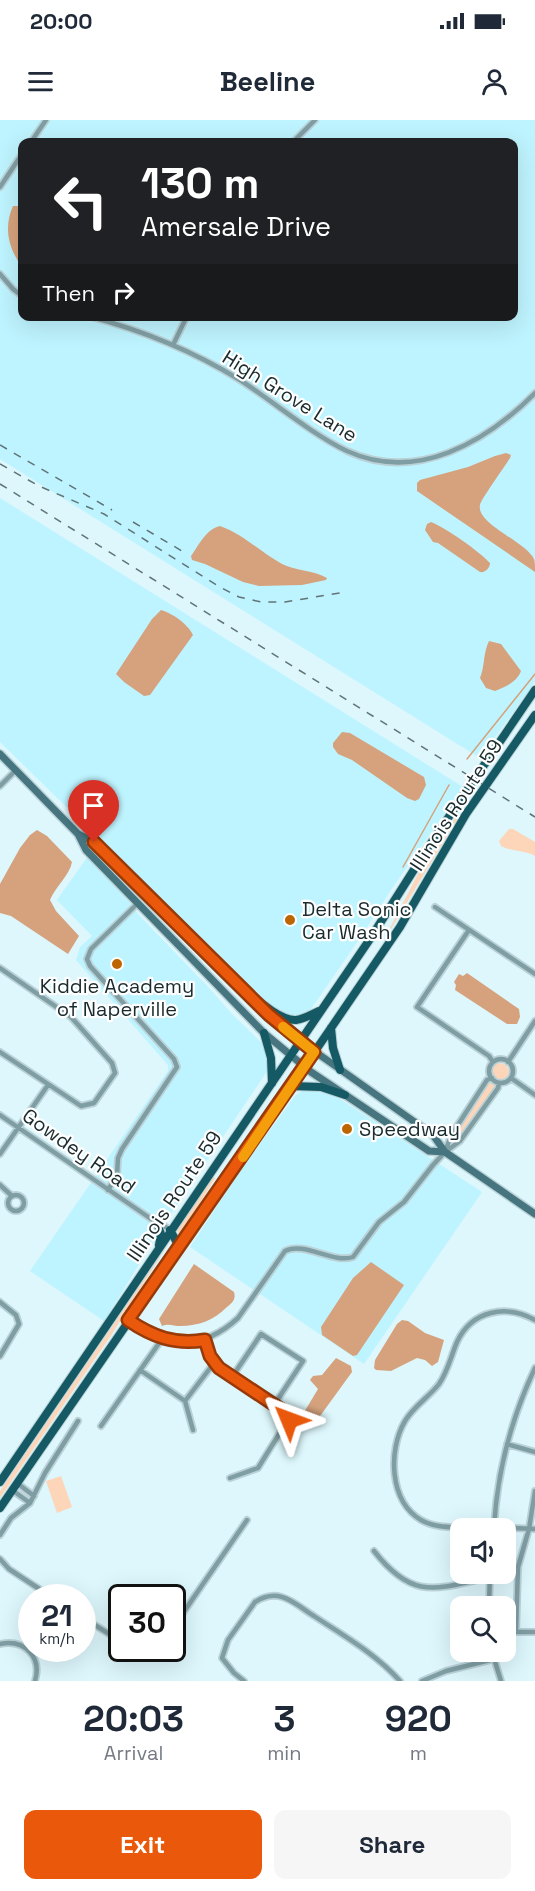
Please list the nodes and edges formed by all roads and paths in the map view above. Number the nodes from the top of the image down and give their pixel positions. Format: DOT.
graph roads {
  1 [pos="46,120"];
  2 [pos="315,120"];
  3 [pos="33,138"];
  4 [pos="297,138"];
  5 [pos="18,160"];
  6 [pos="0,187"];
  7 [pos="0,274"];
  8 [pos="18,293"];
  9 [pos="105,321"];
  10 [pos="184,321"];
  11 [pos="172,345"];
  12 [pos="535,393"];
  13 [pos="535,690"];
  14 [pos="535,715"];
  15 [pos="0,754"];
  16 [pos="16,770"];
  17 [pos="0,786"];
  18 [pos="78,834"];
  19 [pos="137,904"];
  20 [pos="435,907"];
  21 [pos="469,930"];
  22 [pos="0,968"];
  23 [pos="535,975"];
  24 [pos="239,985"];
  25 [pos="321,1011"];
  26 [pos="535,1021"];
  27 [pos="331,1028"];
  28 [pos="264,1033"];
  29 [pos="300,1041"];
  30 [pos="0,1052"];
  31 [pos="314,1052"];
  32 [pos="290,1055"];
  33 [pos="494,1062"];
  34 [pos="508,1062"];
  35 [pos="304,1066"];
  36 [pos="340,1070"];
  37 [pos="492,1078"];
  38 [pos="511,1078"];
  39 [pos="272,1083"];
  40 [pos="499,1083"];
  41 [pos="48,1085"];
  42 [pos="291,1086"];
  43 [pos="345,1095"];
  44 [pos="535,1095"];
  45 [pos="0,1115"];
  46 [pos="18,1127"];
  47 [pos="445,1152"];
  48 [pos="0,1154"];
  49 [pos="0,1185"];
  50 [pos="108,1190"];
  51 [pos="12,1196"];
  52 [pos="535,1214"];
  53 [pos="157,1223"];
  54 [pos="170,1230"];
  55 [pos="158,1247"];
  56 [pos="180,1248"];
  57 [pos="0,1302"];
  58 [pos="128,1320"];
  59 [pos="535,1320"];
  60 [pos="162,1339"];
  61 [pos="205,1340"];
  62 [pos="0,1356"];
  63 [pos="214,1363"];
  64 [pos="535,1368"];
  65 [pos="141,1370"];
  66 [pos="232,1377"];
  67 [pos="185,1401"];
  68 [pos="274,1405"];
  69 [pos="78,1421"];
  70 [pos="101,1426"];
  71 [pos="193,1430"];
  72 [pos="507,1444"];
  73 [pos="535,1452"];
  74 [pos="230,1478"];
  75 [pos="0,1482"];
  76 [pos="15,1487"];
  77 [pos="535,1491"];
  78 [pos="34,1496"];
  79 [pos="30,1503"];
  80 [pos="0,1508"];
  81 [pos="495,1518"];
  82 [pos="247,1520"];
  83 [pos="450,1527"];
  84 [pos="516,1529"];
  85 [pos="529,1529"];
  86 [pos="535,1529"];
  87 [pos="0,1535"];
  88 [pos="374,1551"];
  89 [pos="0,1559"];
  90 [pos="32,1584"];
  91 [pos="454,1584"];
  92 [pos="186,1609"];
  93 [pos="535,1632"];
  94 [pos="0,1644"];
  95 [pos="482,1662"];
  96 [pos="495,1662"];
  97 [pos="35,1681"];
  98 [pos="244,1681"];
  99 [pos="400,1681"];
  100 [pos="422,1681"];
  101 [pos="501,1681"];
  1 -- 3 [label="street"];
  2 -- 4 [label="street"];
  5 -- 6 [label="street"];
  7 -- 8 [label="street"];
  9 -- 11 [label="street, High Grove Lane"];
  10 -- 11 [label="street"];
  11 -- 12 [label="street, High Grove Lane"];
  13 -- 25 [label="main road, Illinois Route 59"];
  14 -- 27 [label="main road, Illinois Route 59"];
  15 -- 16 [label="main road"];
  16 -- 17 [label="street"];
  16 -- 18 [label="main road"];
  18 -- 19 [label="main road"];
  18 -- 24 [label="main road"];
  19 -- 28 [label="main road"];
  19 -- 50 [label="street"];
  20 -- 21 [label="street"];
  21 -- 23 [label="street"];
  21 -- 33 [label="street"];
  22 -- 41 [label="street"];
  24 -- 25 [label="main road"];
  24 -- 29 [label="main road"];
  25 -- 29 [label="main road, Illinois Route 59"];
  26 -- 34 [label="street"];
  27 -- 31 [label="main road, Illinois Route 59"];
  27 -- 36 [label="main road"];
  28 -- 32 [label="main road"];
  28 -- 39 [label="main road"];
  29 -- 31 [label="main road"];
  29 -- 32 [label="main road, Illinois Route 59"];
  30 -- 41 [label="street"];
  31 -- 35 [label="main road, Illinois Route 59"];
  31 -- 36 [label="main road"];
  32 -- 35 [label="main road"];
  32 -- 39 [label="main road, Illinois Route 59"];
  33 -- 34 [label="street"];
  33 -- 37 [label="street"];
  34 -- 38 [label="street"];
  35 -- 42 [label="main road, Illinois Route 59"];
  35 -- 43 [label="main road"];
  36 -- 47 [label="main road"];
  37 -- 40 [label="street"];
  37 -- 47 [label="street"];
  38 -- 40 [label="street"];
  38 -- 44 [label="street"];
  39 -- 54 [label="main road, Illinois Route 59"];
  40 -- 47 [label="street"];
  41 -- 46 [label="street"];
  42 -- 43 [label="main road"];
  42 -- 56 [label="main road, Illinois Route 59"];
  43 -- 47 [label="main road"];
  45 -- 46 [label="street, Gowdey Road"];
  46 -- 48 [label="street"];
  46 -- 50 [label="street, Gowdey Road"];
  47 -- 52 [label="main road"];
  47 -- 61 [label="street"];
  49 -- 51 [label="street"];
  50 -- 53 [label="street, Gowdey Road"];
  53 -- 54 [label="street, Gowdey Road"];
  53 -- 55 [label="main road"];
  54 -- 55 [label="main road, Illinois Route 59"];
  54 -- 56 [label="main road"];
  55 -- 75 [label="main road, Illinois Route 59"];
  56 -- 58 [label="main road, Illinois Route 59"];
  57 -- 62 [label="street"];
  58 -- 60 [label="street"];
  58 -- 76 [label="main road, Illinois Route 59"];
  59 -- 83 [label="street"];
  60 -- 61 [label="street"];
  60 -- 65 [label="street"];
  61 -- 63 [label="street"];
  63 -- 66 [label="street"];
  63 -- 67 [label="street"];
  64 -- 72 [label="street"];
  65 -- 67 [label="street"];
  65 -- 70 [label="street"];
  66 -- 68 [label="street"];
  66 -- 68 [label="street"];
  67 -- 71 [label="street"];
  68 -- 74 [label="street"];
  69 -- 78 [label="street"];
  72 -- 73 [label="street"];
  72 -- 81 [label="street"];
  76 -- 78 [label="street"];
  76 -- 79 [label="street"];
  76 -- 80 [label="main road, Illinois Route 59"];
  77 -- 85 [label="street"];
  78 -- 79 [label="street"];
  79 -- 87 [label="street"];
  82 -- 92 [label="street"];
  84 -- 85 [label="street"];
  85 -- 86 [label="street"];
  85 -- 93 [label="street"];
  88 -- 91 [label="street"];
  89 -- 90 [label="street"];
  94 -- 97 [label="street"];
  95 -- 100 [label="street"];
  96 -- 101 [label="street"];
  98 -- 99 [label="street"];
}
